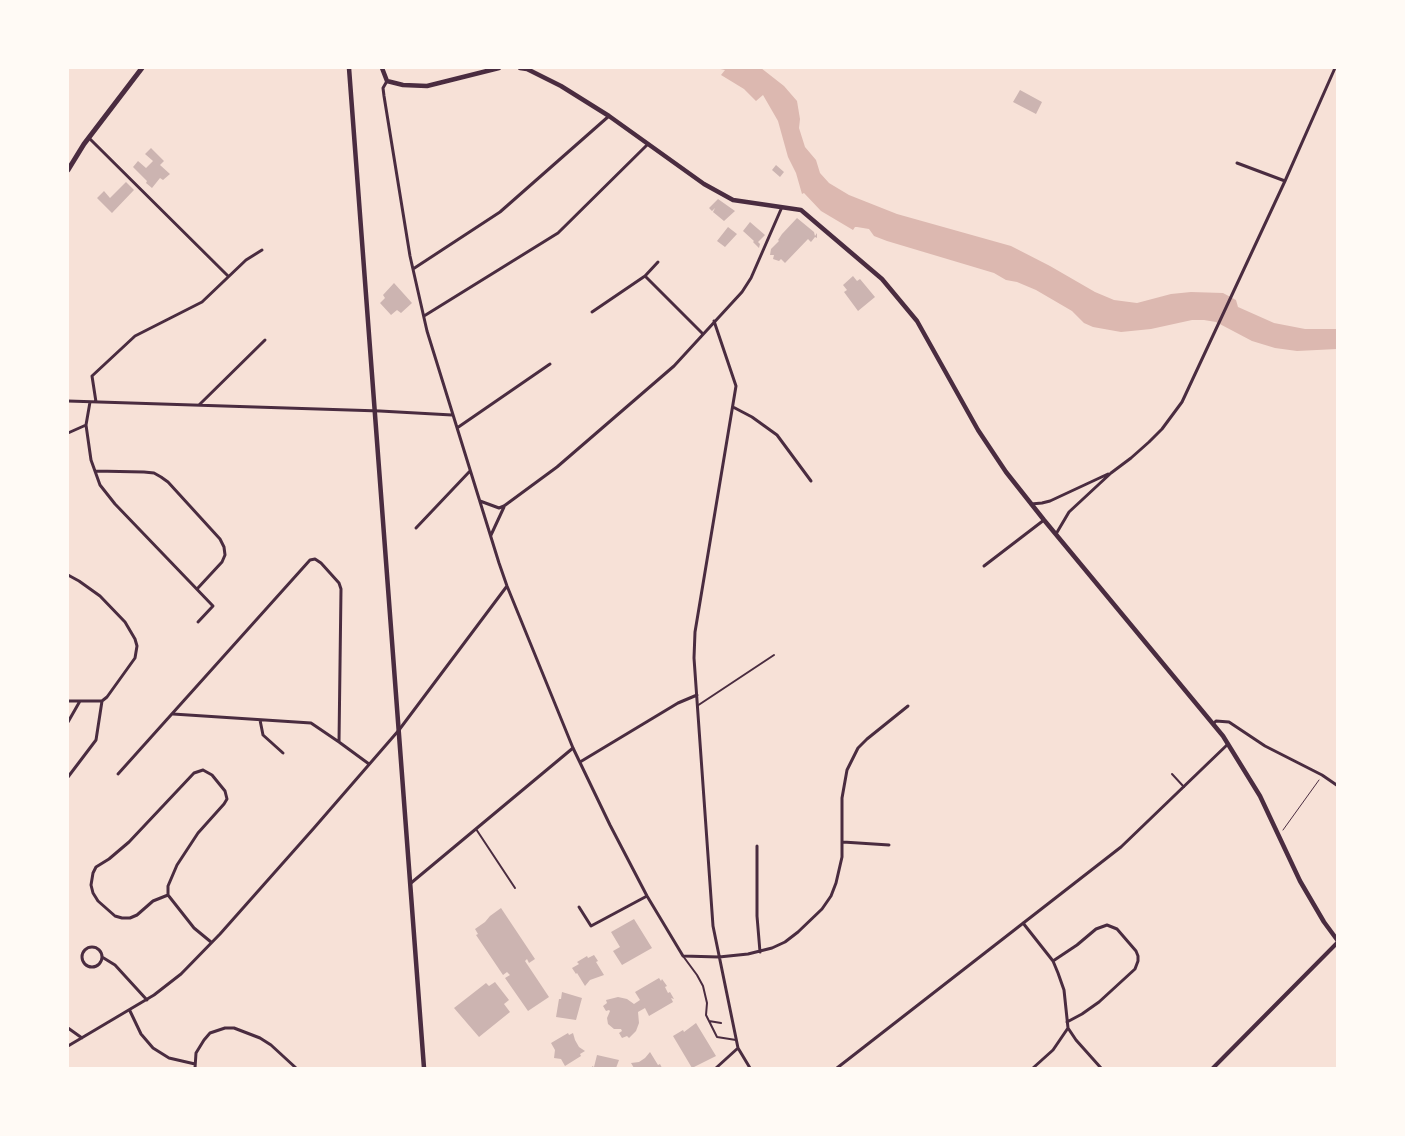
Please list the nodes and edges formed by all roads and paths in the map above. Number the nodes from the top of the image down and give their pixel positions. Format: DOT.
graph roads {
  1 [pos="142,68"];
  2 [pos="348,68"];
  3 [pos="382,68"];
  4 [pos="499,68"];
  5 [pos="520,68"];
  6 [pos="1335,68"];
  7 [pos="387,81"];
  8 [pos="609,116"];
  9 [pos="89,138"];
  10 [pos="648,144"];
  11 [pos="1237,163"];
  12 [pos="68,170"];
  13 [pos="1285,181"];
  14 [pos="782,206"];
  15 [pos="262,250"];
  16 [pos="658,262"];
  17 [pos="413,269"];
  18 [pos="228,276"];
  19 [pos="646,276"];
  20 [pos="592,312"];
  21 [pos="424,316"];
  22 [pos="714,321"];
  23 [pos="702,334"];
  24 [pos="265,340"];
  25 [pos="550,364"];
  26 [pos="68,401"];
  27 [pos="90,402"];
  28 [pos="96,402"];
  29 [pos="199,405"];
  30 [pos="733,407"];
  31 [pos="374,411"];
  32 [pos="452,415"];
  33 [pos="86,425"];
  34 [pos="457,428"];
  35 [pos="68,433"];
  36 [pos="95,471"];
  37 [pos="470,471"];
  38 [pos="1111,473"];
  39 [pos="812,481"];
  40 [pos="480,501"];
  41 [pos="1032,504"];
  42 [pos="504,506"];
  43 [pos="1044,520"];
  44 [pos="416,528"];
  45 [pos="1056,534"];
  46 [pos="491,536"];
  47 [pos="984,566"];
  48 [pos="68,575"];
  49 [pos="507,586"];
  50 [pos="197,590"];
  51 [pos="198,622"];
  52 [pos="774,655"];
  53 [pos="696,695"];
  54 [pos="68,701"];
  55 [pos="102,701"];
  56 [pos="80,702"];
  57 [pos="697,706"];
  58 [pos="908,706"];
  59 [pos="172,714"];
  60 [pos="260,720"];
  61 [pos="68,722"];
  62 [pos="1213,724"];
  63 [pos="399,730"];
  64 [pos="339,742"];
  65 [pos="1228,744"];
  66 [pos="574,748"];
  67 [pos="283,754"];
  68 [pos="580,762"];
  69 [pos="369,764"];
  70 [pos="118,774"];
  71 [pos="1172,774"];
  72 [pos="1322,775"];
  73 [pos="68,777"];
  74 [pos="1338,786"];
  75 [pos="1184,787"];
  76 [pos="476,829"];
  77 [pos="1278,837"];
  78 [pos="843,842"];
  79 [pos="889,845"];
  80 [pos="757,846"];
  81 [pos="410,884"];
  82 [pos="516,888"];
  83 [pos="168,895"];
  84 [pos="647,896"];
  85 [pos="579,908"];
  86 [pos="1023,923"];
  87 [pos="1338,929"];
  88 [pos="1333,934"];
  89 [pos="1338,941"];
  90 [pos="211,942"];
  91 [pos="760,952"];
  92 [pos="683,956"];
  93 [pos="102,957"];
  94 [pos="719,957"];
  95 [pos="1053,962"];
  96 [pos="147,1000"];
  97 [pos="130,1011"];
  98 [pos="709,1021"];
  99 [pos="1067,1022"];
  100 [pos="721,1023"];
  101 [pos="68,1028"];
  102 [pos="1068,1028"];
  103 [pos="82,1038"];
  104 [pos="736,1040"];
  105 [pos="68,1046"];
  106 [pos="738,1048"];
  107 [pos="195,1066"];
  108 [pos="296,1068"];
  109 [pos="424,1068"];
  110 [pos="716,1068"];
  111 [pos="750,1068"];
  112 [pos="837,1068"];
  113 [pos="1034,1068"];
  114 [pos="1101,1068"];
  115 [pos="1212,1068"];
  1 -- 9 [label="main road"];
  2 -- 31 [label="main road"];
  3 -- 7 [label="main road"];
  4 -- 7 [label="main road"];
  5 -- 8 [label="main road"];
  6 -- 13 [label="street"];
  7 -- 17 [label="street"];
  8 -- 10 [label="main road"];
  8 -- 17 [label="street"];
  9 -- 12 [label="main road"];
  9 -- 18 [label="street"];
  10 -- 14 [label="main road"];
  10 -- 21 [label="street"];
  11 -- 13 [label="street"];
  13 -- 38 [label="street"];
  14 -- 22 [label="street"];
  14 -- 41 [label="main road"];
  15 -- 18 [label="street"];
  16 -- 19 [label="street"];
  17 -- 21 [label="street"];
  18 -- 28 [label="street"];
  19 -- 20 [label="street"];
  19 -- 23 [label="street"];
  21 -- 32 [label="street"];
  22 -- 23 [label="street"];
  22 -- 30 [label="street"];
  23 -- 42 [label="street"];
  24 -- 29 [label="street"];
  25 -- 34 [label="street"];
  26 -- 27 [label="street"];
  27 -- 28 [label="street"];
  27 -- 33 [label="street"];
  28 -- 29 [label="street"];
  29 -- 31 [label="street"];
  30 -- 39 [label="street"];
  30 -- 53 [label="street"];
  31 -- 32 [label="street"];
  31 -- 63 [label="main road"];
  32 -- 34 [label="street"];
  33 -- 35 [label="street"];
  33 -- 36 [label="street"];
  34 -- 37 [label="street"];
  36 -- 50 [label="street"];
  36 -- 50 [label="street"];
  37 -- 40 [label="street"];
  37 -- 44 [label="street"];
  38 -- 41 [label="street"];
  38 -- 45 [label="street"];
  40 -- 42 [label="street"];
  40 -- 46 [label="street"];
  41 -- 43 [label="main road"];
  42 -- 46 [label="street"];
  43 -- 45 [label="main road"];
  43 -- 47 [label="street"];
  45 -- 62 [label="main road"];
  46 -- 49 [label="street"];
  48 -- 55 [label="street"];
  49 -- 63 [label="street"];
  49 -- 66 [label="street"];
  50 -- 51 [label="street"];
  52 -- 57 [label="lane"];
  53 -- 57 [label="street"];
  53 -- 68 [label="street"];
  54 -- 56 [label="street"];
  55 -- 56 [label="street"];
  55 -- 73 [label="street"];
  56 -- 61 [label="street"];
  57 -- 94 [label="street"];
  58 -- 78 [label="street"];
  59 -- 60 [label="street"];
  59 -- 64 [label="street"];
  59 -- 70 [label="street"];
  60 -- 64 [label="street"];
  60 -- 67 [label="street"];
  62 -- 65 [label="main road"];
  62 -- 72 [label="street"];
  63 -- 69 [label="street"];
  63 -- 81 [label="main road"];
  64 -- 69 [label="street"];
  65 -- 75 [label="street"];
  65 -- 77 [label="main road"];
  66 -- 68 [label="street"];
  66 -- 76 [label="street"];
  68 -- 84 [label="street"];
  69 -- 90 [label="street"];
  71 -- 75 [label="lane"];
  72 -- 74 [label="street"];
  72 -- 77 [label="path"];
  75 -- 86 [label="street"];
  76 -- 81 [label="street"];
  76 -- 82 [label="lane"];
  77 -- 88 [label="main road"];
  78 -- 79 [label="street"];
  78 -- 91 [label="street"];
  80 -- 91 [label="street"];
  81 -- 109 [label="main road"];
  83 -- 83 [label="street"];
  83 -- 90 [label="street"];
  84 -- 85 [label="street"];
  84 -- 92 [label="street"];
  86 -- 95 [label="street"];
  86 -- 112 [label="street"];
  87 -- 88 [label="lane"];
  88 -- 89 [label="main road"];
  89 -- 115 [label="street"];
  90 -- 96 [label="street"];
  91 -- 94 [label="street"];
  92 -- 94 [label="street"];
  92 -- 98 [label="lane"];
  93 -- 93 [label="street"];
  93 -- 96 [label="street"];
  94 -- 104 [label="street"];
  95 -- 99 [label="street"];
  95 -- 99 [label="street"];
  96 -- 97 [label="street"];
  97 -- 103 [label="street"];
  97 -- 107 [label="street"];
  98 -- 100 [label="lane"];
  98 -- 104 [label="lane"];
  99 -- 102 [label="street"];
  101 -- 103 [label="street"];
  102 -- 113 [label="street"];
  102 -- 114 [label="street"];
  103 -- 105 [label="street"];
  104 -- 106 [label="street"];
  106 -- 110 [label="street"];
  106 -- 111 [label="street"];
  107 -- 108 [label="street"];
}
